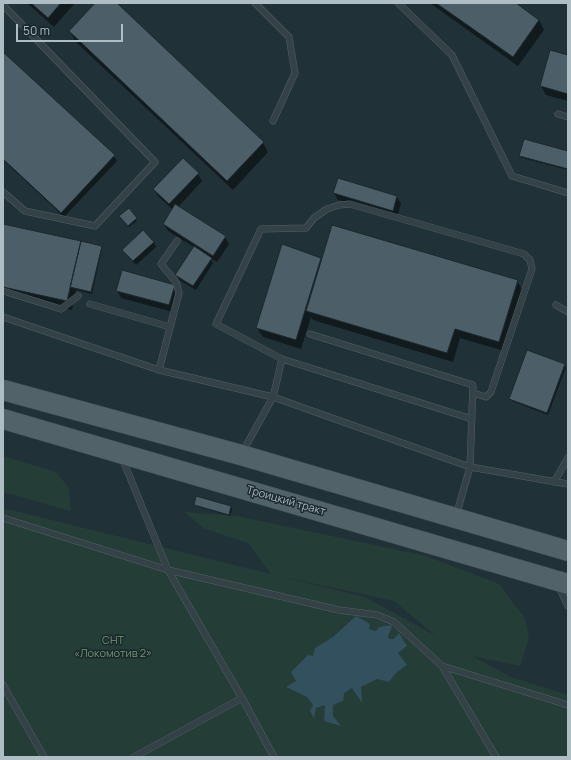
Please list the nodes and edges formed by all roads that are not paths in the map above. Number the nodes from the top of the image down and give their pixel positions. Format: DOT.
graph roads {
  1 [pos="255,3"];
  2 [pos="398,3"];
  3 [pos="3,5"];
  4 [pos="558,114"];
  5 [pos="568,117"];
  6 [pos="273,121"];
  7 [pos="3,192"];
  8 [pos="568,193"];
  9 [pos="177,241"];
  10 [pos="3,291"];
  11 [pos="78,296"];
  12 [pos="90,304"];
  13 [pos="556,305"];
  14 [pos="568,312"];
  15 [pos="3,317"];
  16 [pos="170,327"];
  17 [pos="310,334"];
  18 [pos="282,359"];
  19 [pos="159,370"];
  20 [pos="3,390"];
  21 [pos="473,393"];
  22 [pos="273,397"];
  23 [pos="3,419"];
  24 [pos="472,420"];
  25 [pos="120,453"];
  26 [pos="242,455"];
  27 [pos="568,458"];
  28 [pos="470,467"];
  29 [pos="554,482"];
  30 [pos="568,484"];
  31 [pos="456,517"];
  32 [pos="3,518"];
  33 [pos="568,551"];
  34 [pos="168,570"];
  35 [pos="562,582"];
  36 [pos="568,606"];
  37 [pos="442,666"];
  38 [pos="3,685"];
  39 [pos="242,698"];
  40 [pos="568,705"];
  41 [pos="44,757"];
  42 [pos="134,757"];
  43 [pos="274,757"];
  44 [pos="496,757"];
  1 -- 6 [label="lane"];
  2 -- 8 [label="lane"];
  3 -- 7 [label="lane"];
  4 -- 5 [label="lane"];
  9 -- 16 [label="lane"];
  10 -- 11 [label="lane"];
  12 -- 16 [label="lane"];
  13 -- 14 [label="lane"];
  15 -- 19 [label="lane"];
  16 -- 19 [label="lane"];
  17 -- 21 [label="lane"];
  18 -- 21 [label="lane"];
  18 -- 22 [label="lane"];
  18 -- 24 [label="lane"];
  19 -- 22 [label="lane"];
  20 -- 26 [label="main road"];
  21 -- 24 [label="lane"];
  22 -- 26 [label="lane"];
  22 -- 28 [label="lane"];
  23 -- 25 [label="main road, Троицкий тракт"];
  24 -- 28 [label="lane"];
  25 -- 34 [label="lane"];
  25 -- 35 [label="main road, Троицкий тракт"];
  26 -- 31 [label="main road"];
  27 -- 29 [label="lane"];
  28 -- 29 [label="lane"];
  28 -- 31 [label="lane"];
  29 -- 30 [label="lane"];
  31 -- 33 [label="main road"];
  32 -- 34 [label="lane"];
  34 -- 37 [label="lane"];
  34 -- 39 [label="lane"];
  35 -- 36 [label="lane"];
  37 -- 40 [label="lane"];
  37 -- 44 [label="lane"];
  38 -- 41 [label="lane"];
  39 -- 42 [label="lane"];
  39 -- 43 [label="lane"];
}
